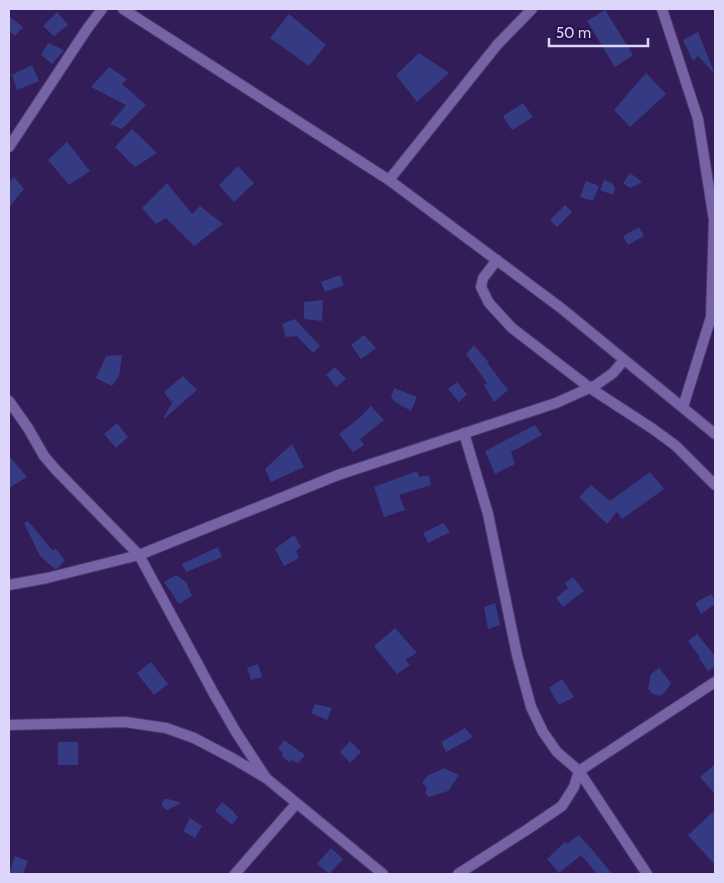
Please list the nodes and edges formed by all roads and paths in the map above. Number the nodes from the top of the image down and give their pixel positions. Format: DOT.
graph roads {
  1 [pos="102,9"];
  2 [pos="123,9"];
  3 [pos="532,9"];
  4 [pos="662,9"];
  5 [pos="9,147"];
  6 [pos="389,180"];
  7 [pos="497,260"];
  8 [pos="624,360"];
  9 [pos="590,388"];
  10 [pos="9,401"];
  11 [pos="683,407"];
  12 [pos="464,433"];
  13 [pos="715,434"];
  14 [pos="715,484"];
  15 [pos="139,555"];
  16 [pos="9,586"];
  17 [pos="715,682"];
  18 [pos="9,725"];
  19 [pos="579,771"];
  20 [pos="266,778"];
  21 [pos="296,804"];
  22 [pos="235,874"];
  23 [pos="382,874"];
  24 [pos="458,874"];
  25 [pos="647,874"];
  1 -- 5 [label="street"];
  2 -- 6 [label="street"];
  3 -- 6 [label="street"];
  4 -- 11 [label="street"];
  6 -- 7 [label="street"];
  7 -- 8 [label="street"];
  7 -- 9 [label="street"];
  8 -- 9 [label="street"];
  8 -- 11 [label="street"];
  9 -- 12 [label="street"];
  9 -- 14 [label="street"];
  10 -- 15 [label="street"];
  11 -- 13 [label="street"];
  12 -- 15 [label="street"];
  12 -- 19 [label="street"];
  15 -- 16 [label="street"];
  15 -- 20 [label="street"];
  17 -- 19 [label="street"];
  18 -- 20 [label="street"];
  19 -- 24 [label="street"];
  19 -- 25 [label="street"];
  20 -- 21 [label="street"];
  21 -- 22 [label="street"];
  21 -- 23 [label="street"];
}
